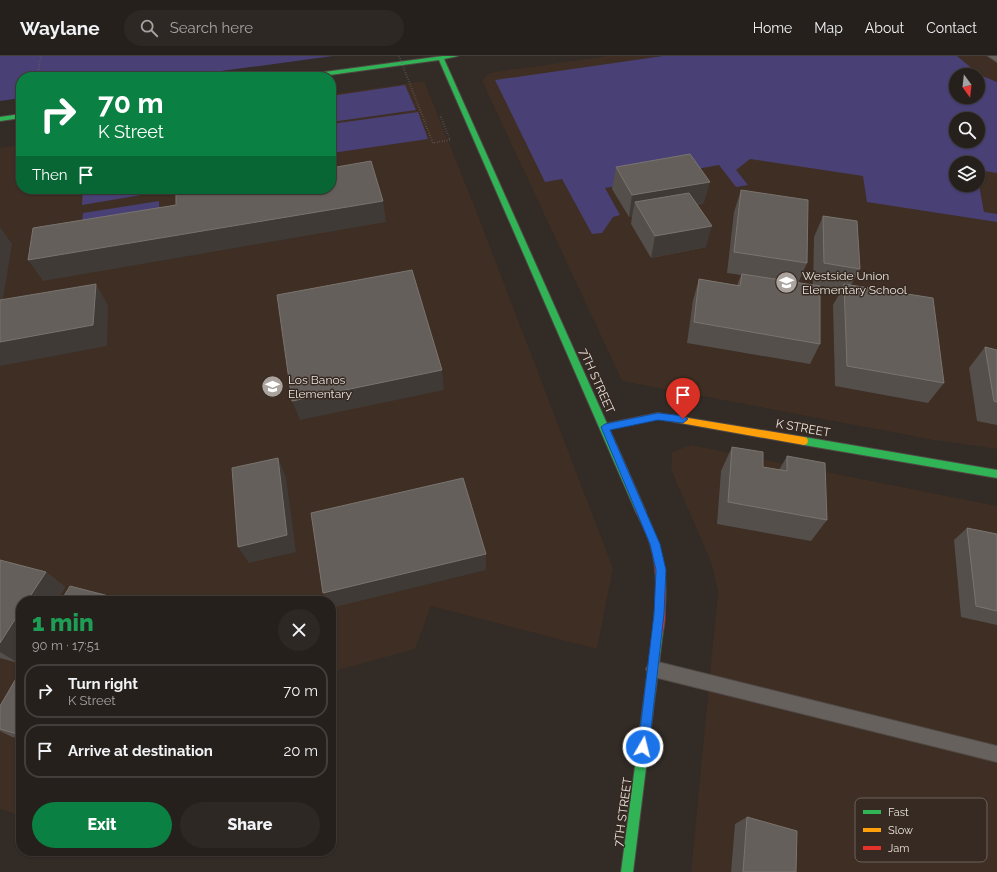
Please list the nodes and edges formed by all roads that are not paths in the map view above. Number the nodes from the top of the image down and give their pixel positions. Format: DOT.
graph roads {
  1 [pos="455,56"];
  2 [pos="992,56"];
  3 [pos="441,58"];
  4 [pos="997,60"];
  5 [pos="336,72"];
  6 [pos="16,117"];
  7 [pos="0,119"];
  8 [pos="605,427"];
  9 [pos="997,474"];
  10 [pos="654,669"];
  11 [pos="997,754"];
  12 [pos="627,872"];
  1 -- 3 [label="main road"];
  2 -- 4 [label="lane"];
  3 -- 5 [label="main road"];
  3 -- 8 [label="main road, 7TH STREET"];
  6 -- 7 [label="main road"];
  8 -- 9 [label="main road, K STREET"];
  8 -- 10 [label="main road, 7TH STREET"];
  10 -- 11 [label="lane"];
  10 -- 12 [label="main road, 7TH STREET"];
}
